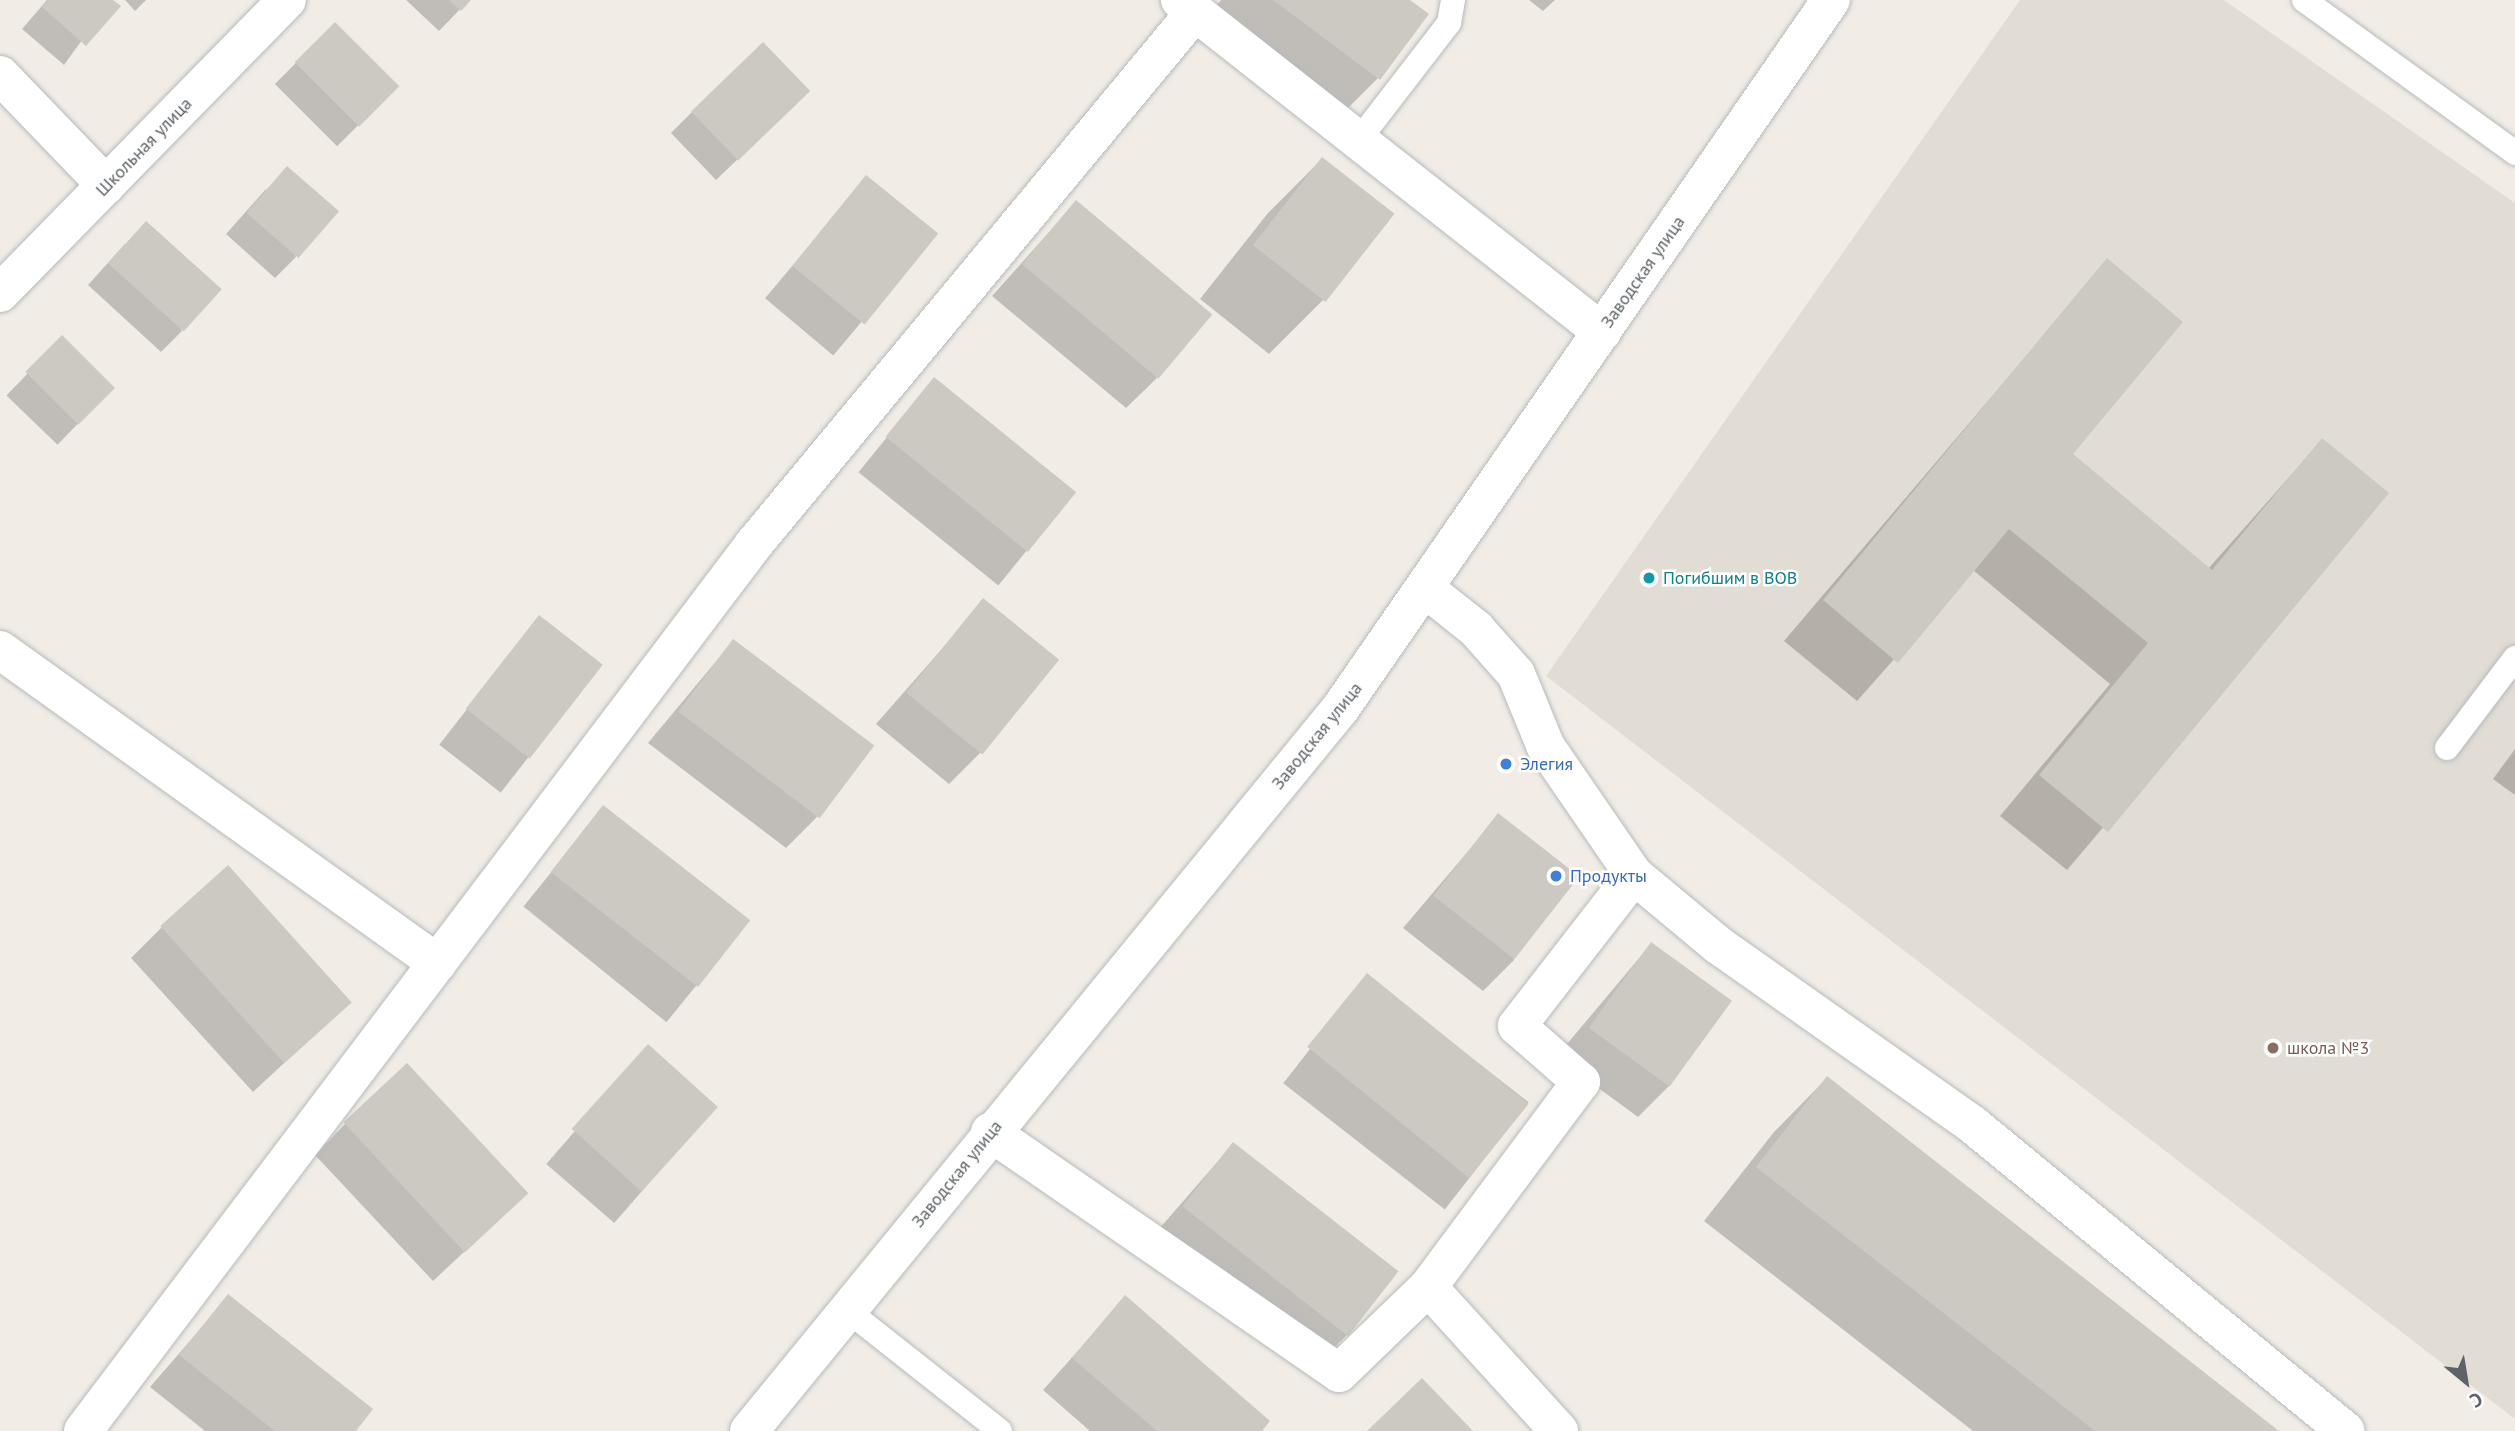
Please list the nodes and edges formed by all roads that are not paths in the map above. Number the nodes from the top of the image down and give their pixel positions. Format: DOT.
graph roads {
  1 [pos="287,0"];
  2 [pos="1452,0"];
  3 [pos="1831,0"];
  4 [pos="2304,0"];
  5 [pos="1187,6"];
  6 [pos="0,75"];
  7 [pos="1358,141"];
  8 [pos="2515,153"];
  9 [pos="106,185"];
  10 [pos="0,293"];
  11 [pos="1602,332"];
  12 [pos="1427,590"];
  13 [pos="0,650"];
  14 [pos="2515,657"];
  15 [pos="2447,748"];
  16 [pos="1634,875"];
  17 [pos="438,963"];
  18 [pos="990,1132"];
  19 [pos="1429,1287"];
  20 [pos="847,1310"];
  21 [pos="83,1431"];
  22 [pos="749,1431"];
  23 [pos="1000,1431"];
  24 [pos="1559,1431"];
  25 [pos="2346,1431"];
  1 -- 9 [label="street, Школьная улица"];
  2 -- 7 [label="lane"];
  3 -- 11 [label="street, Заводская улица"];
  4 -- 8 [label="lane"];
  5 -- 7 [label="street"];
  5 -- 17 [label="street"];
  6 -- 9 [label="street"];
  7 -- 11 [label="street"];
  9 -- 10 [label="street, Школьная улица"];
  11 -- 12 [label="street, Заводская улица"];
  12 -- 16 [label="street"];
  12 -- 18 [label="street, Заводская улица"];
  13 -- 17 [label="street"];
  14 -- 15 [label="lane"];
  16 -- 19 [label="street"];
  16 -- 25 [label="street"];
  17 -- 21 [label="street"];
  18 -- 19 [label="street"];
  18 -- 20 [label="street, Заводская улица"];
  19 -- 24 [label="street"];
  20 -- 22 [label="street, Заводская улица"];
  20 -- 23 [label="lane"];
}
